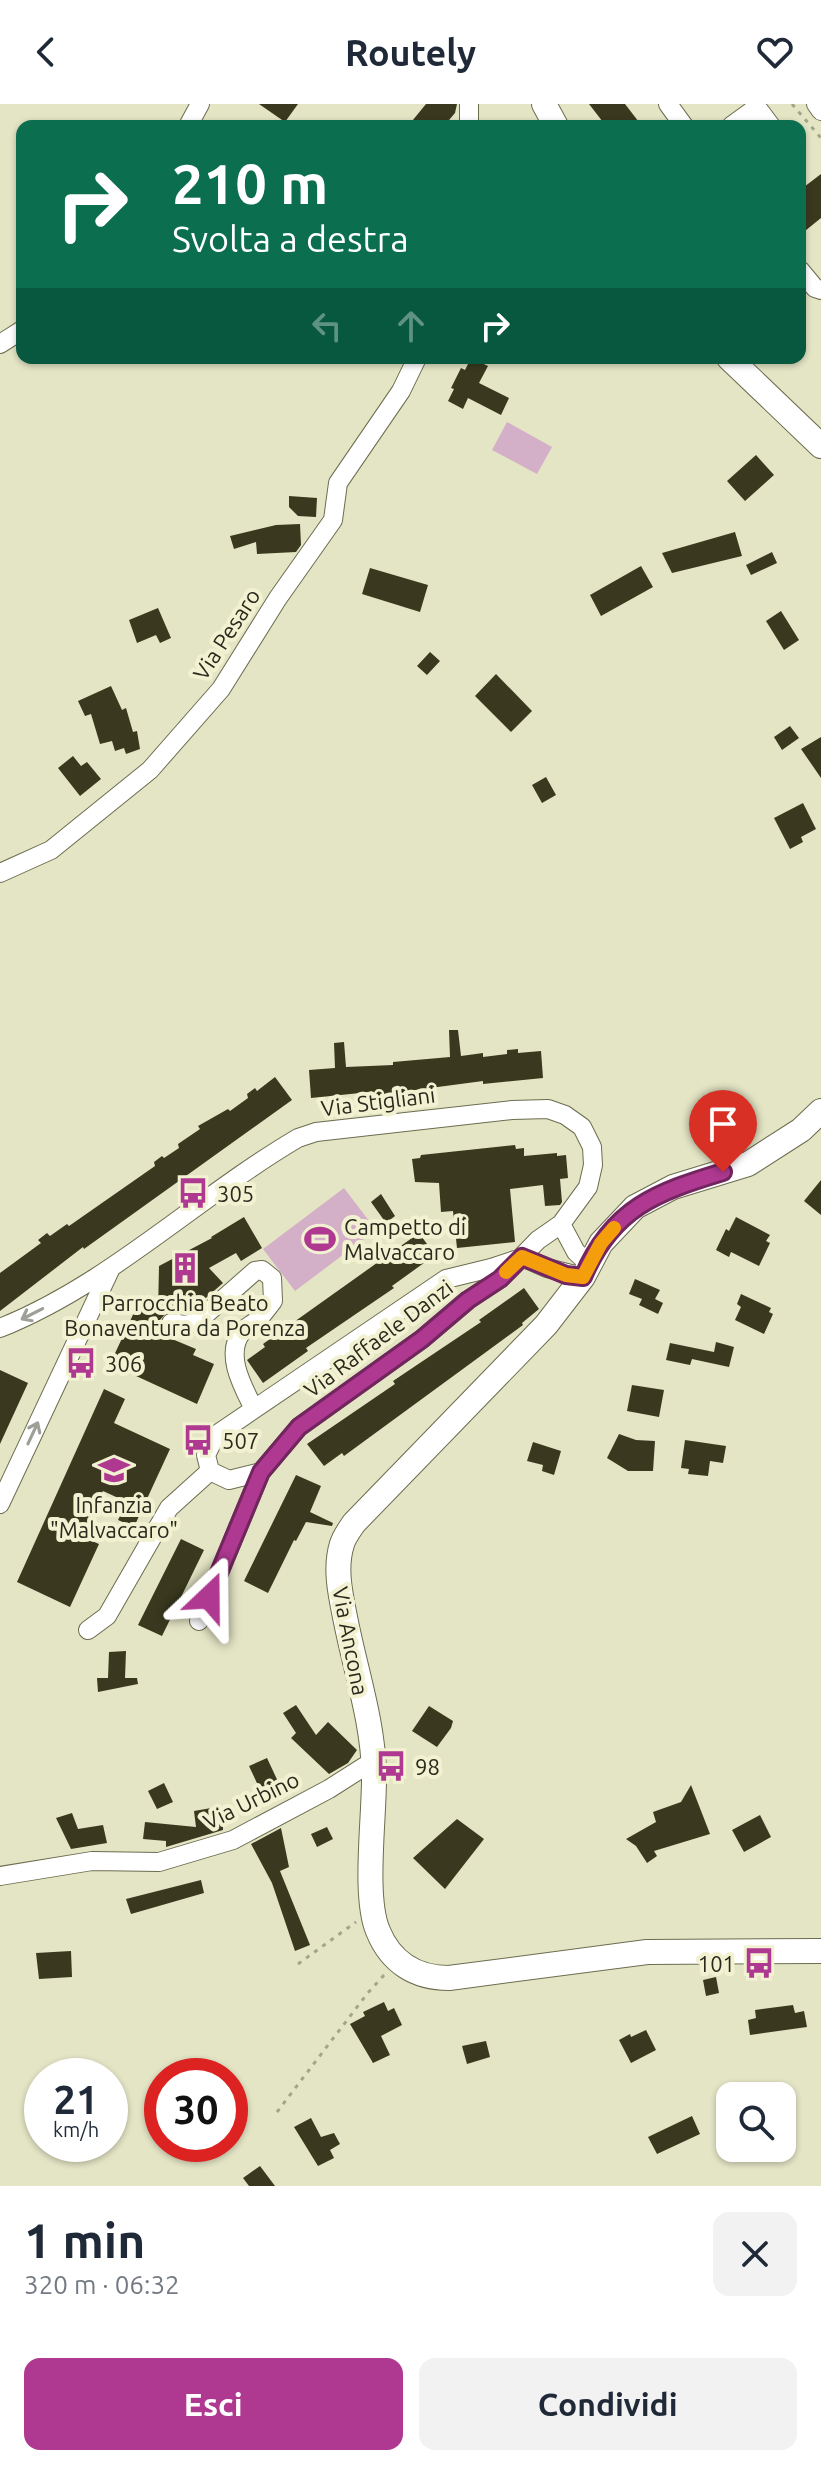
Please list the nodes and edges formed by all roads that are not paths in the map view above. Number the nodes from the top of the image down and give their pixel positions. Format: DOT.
graph roads {
  1 [pos="816,104"];
  2 [pos="821,111"];
  3 [pos="739,120"];
  4 [pos="766,120"];
  5 [pos="414,364"];
  6 [pos="735,364"];
  7 [pos="821,446"];
  8 [pos="0,873"];
  9 [pos="821,1111"];
  10 [pos="561,1224"];
  11 [pos="538,1240"];
  12 [pos="522,1257"];
  13 [pos="583,1264"];
  14 [pos="111,1268"];
  15 [pos="547,1268"];
  16 [pos="455,1276"];
  17 [pos="468,1300"];
  18 [pos="562,1304"];
  19 [pos="171,1323"];
  20 [pos="0,1328"];
  21 [pos="254,1409"];
  22 [pos="210,1471"];
  23 [pos="261,1472"];
  24 [pos="0,1504"];
  25 [pos="199,1621"];
  26 [pos="88,1630"];
  27 [pos="373,1761"];
  28 [pos="0,1876"];
  29 [pos="821,1951"];
  1 -- 2 [label="street"];
  3 -- 4 [label="street"];
  5 -- 8 [label="street, Via Pesaro"];
  6 -- 7 [label="street"];
  9 -- 13 [label="street"];
  10 -- 11 [label="street, Via Stigliani"];
  10 -- 13 [label="street"];
  10 -- 14 [label="street, Via Stigliani"];
  11 -- 12 [label="street, Via Stigliani"];
  11 -- 13 [label="street"];
  12 -- 15 [label="street"];
  12 -- 16 [label="street, Via Raffaele Danzi"];
  12 -- 17 [label="street, Via Raffaele Danzi"];
  13 -- 15 [label="street"];
  13 -- 18 [label="street, Via Ancona"];
  14 -- 20 [label="street, Via Stigliani, one-way"];
  24 -- 14 [label="street, one-way"];
  15 -- 18 [label="street"];
  16 -- 17 [label="street"];
  16 -- 21 [label="street, Via Raffaele Danzi"];
  17 -- 23 [label="street, Via Raffaele Danzi"];
  18 -- 27 [label="street, Via Ancona"];
  19 -- 21 [label="street"];
  21 -- 22 [label="street, Via Raffaele Danzi"];
  22 -- 23 [label="street"];
  22 -- 26 [label="street"];
  23 -- 25 [label="street, Via Raffaele Danzi"];
  27 -- 28 [label="street, Via Urbino"];
  27 -- 29 [label="street, Via Ancona"];
}
